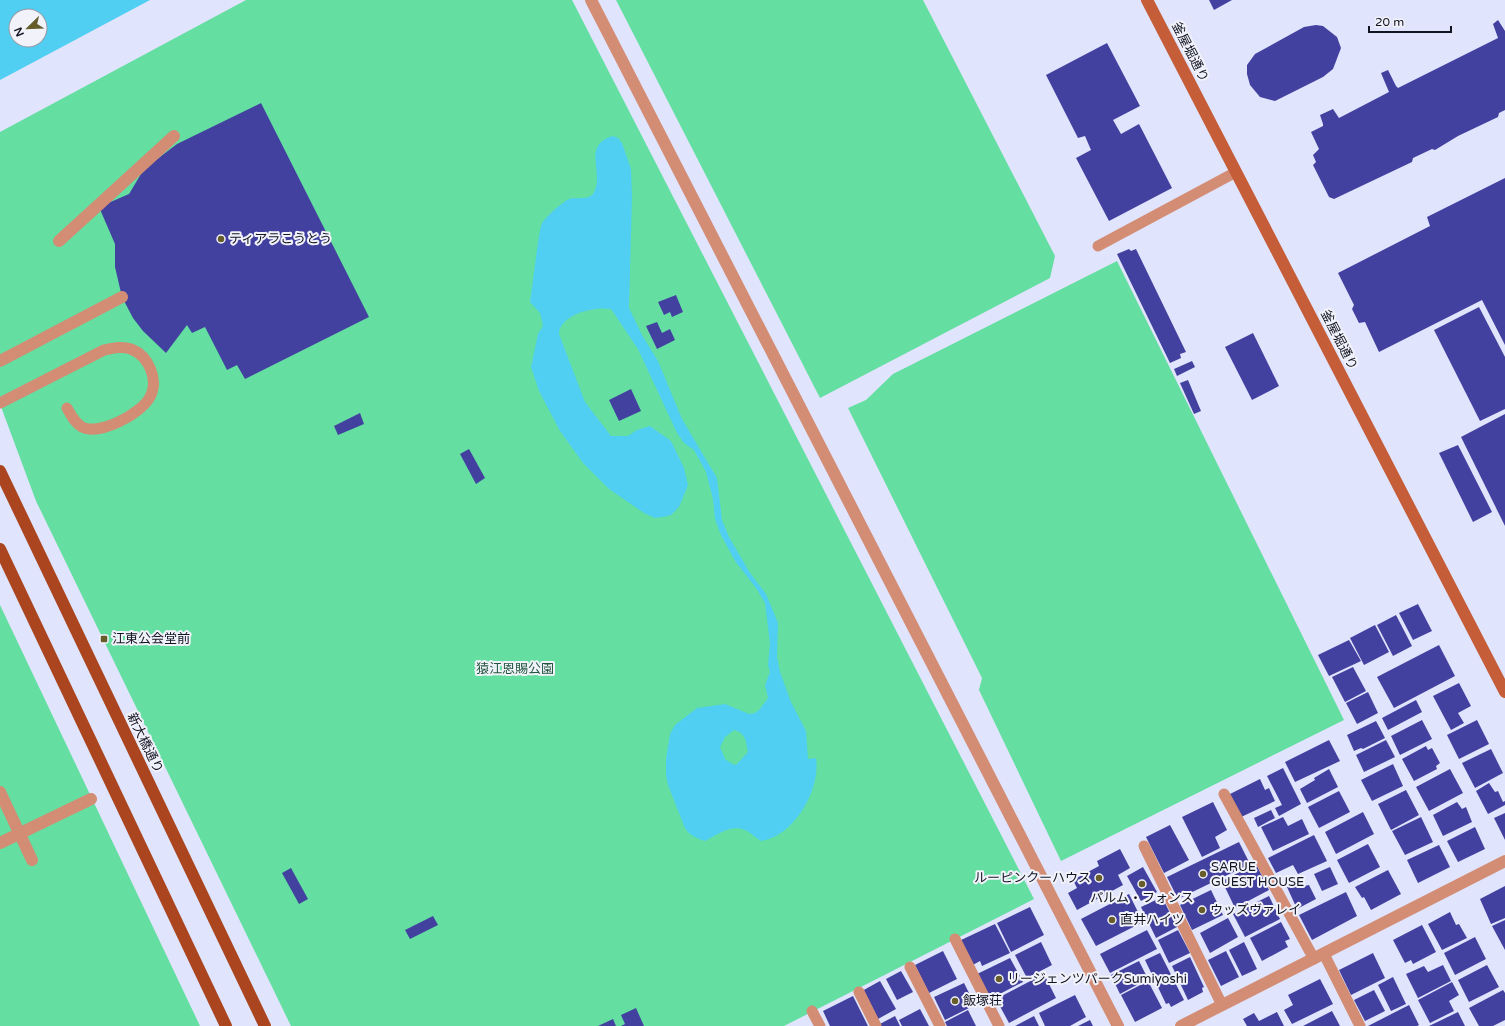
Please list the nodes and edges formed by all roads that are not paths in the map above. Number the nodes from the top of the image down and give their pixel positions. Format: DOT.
graph roads {
  1 [pos="592,0"];
  2 [pos="1147,0"];
  3 [pos="174,136"];
  4 [pos="1236,172"];
  5 [pos="59,241"];
  6 [pos="1098,246"];
  7 [pos="122,297"];
  8 [pos="0,362"];
  9 [pos="0,403"];
  10 [pos="67,408"];
  11 [pos="0,472"];
  12 [pos="0,549"];
  13 [pos="1505,692"];
  14 [pos="0,792"];
  15 [pos="1224,794"];
  16 [pos="91,799"];
  17 [pos="20,833"];
  18 [pos="0,843"];
  19 [pos="1144,846"];
  20 [pos="32,860"];
  21 [pos="1505,861"];
  22 [pos="956,939"];
  23 [pos="1319,957"];
  24 [pos="910,967"];
  25 [pos="859,992"];
  26 [pos="1222,1005"];
  27 [pos="812,1012"];
  28 [pos="226,1026"];
  29 [pos="265,1026"];
  30 [pos="820,1026"];
  31 [pos="876,1026"];
  32 [pos="940,1026"];
  33 [pos="999,1026"];
  34 [pos="1118,1026"];
  35 [pos="1182,1026"];
  36 [pos="1360,1026"];
  1 -- 34 [label="street"];
  2 -- 4 [label="street, 釜屋堀通り"];
  3 -- 5 [label="street"];
  4 -- 6 [label="lane"];
  4 -- 13 [label="street, 釜屋堀通り"];
  7 -- 8 [label="street"];
  9 -- 10 [label="lane"];
  11 -- 29 [label="main road, 新大橋通り"];
  12 -- 28 [label="main road"];
  14 -- 17 [label="street"];
  15 -- 23 [label="lane"];
  16 -- 17 [label="street"];
  17 -- 18 [label="street"];
  17 -- 20 [label="street"];
  19 -- 26 [label="lane"];
  21 -- 23 [label="street"];
  22 -- 33 [label="lane"];
  23 -- 26 [label="street"];
  23 -- 36 [label="lane"];
  24 -- 32 [label="lane"];
  25 -- 31 [label="lane"];
  26 -- 35 [label="street"];
  27 -- 30 [label="lane"];
}
